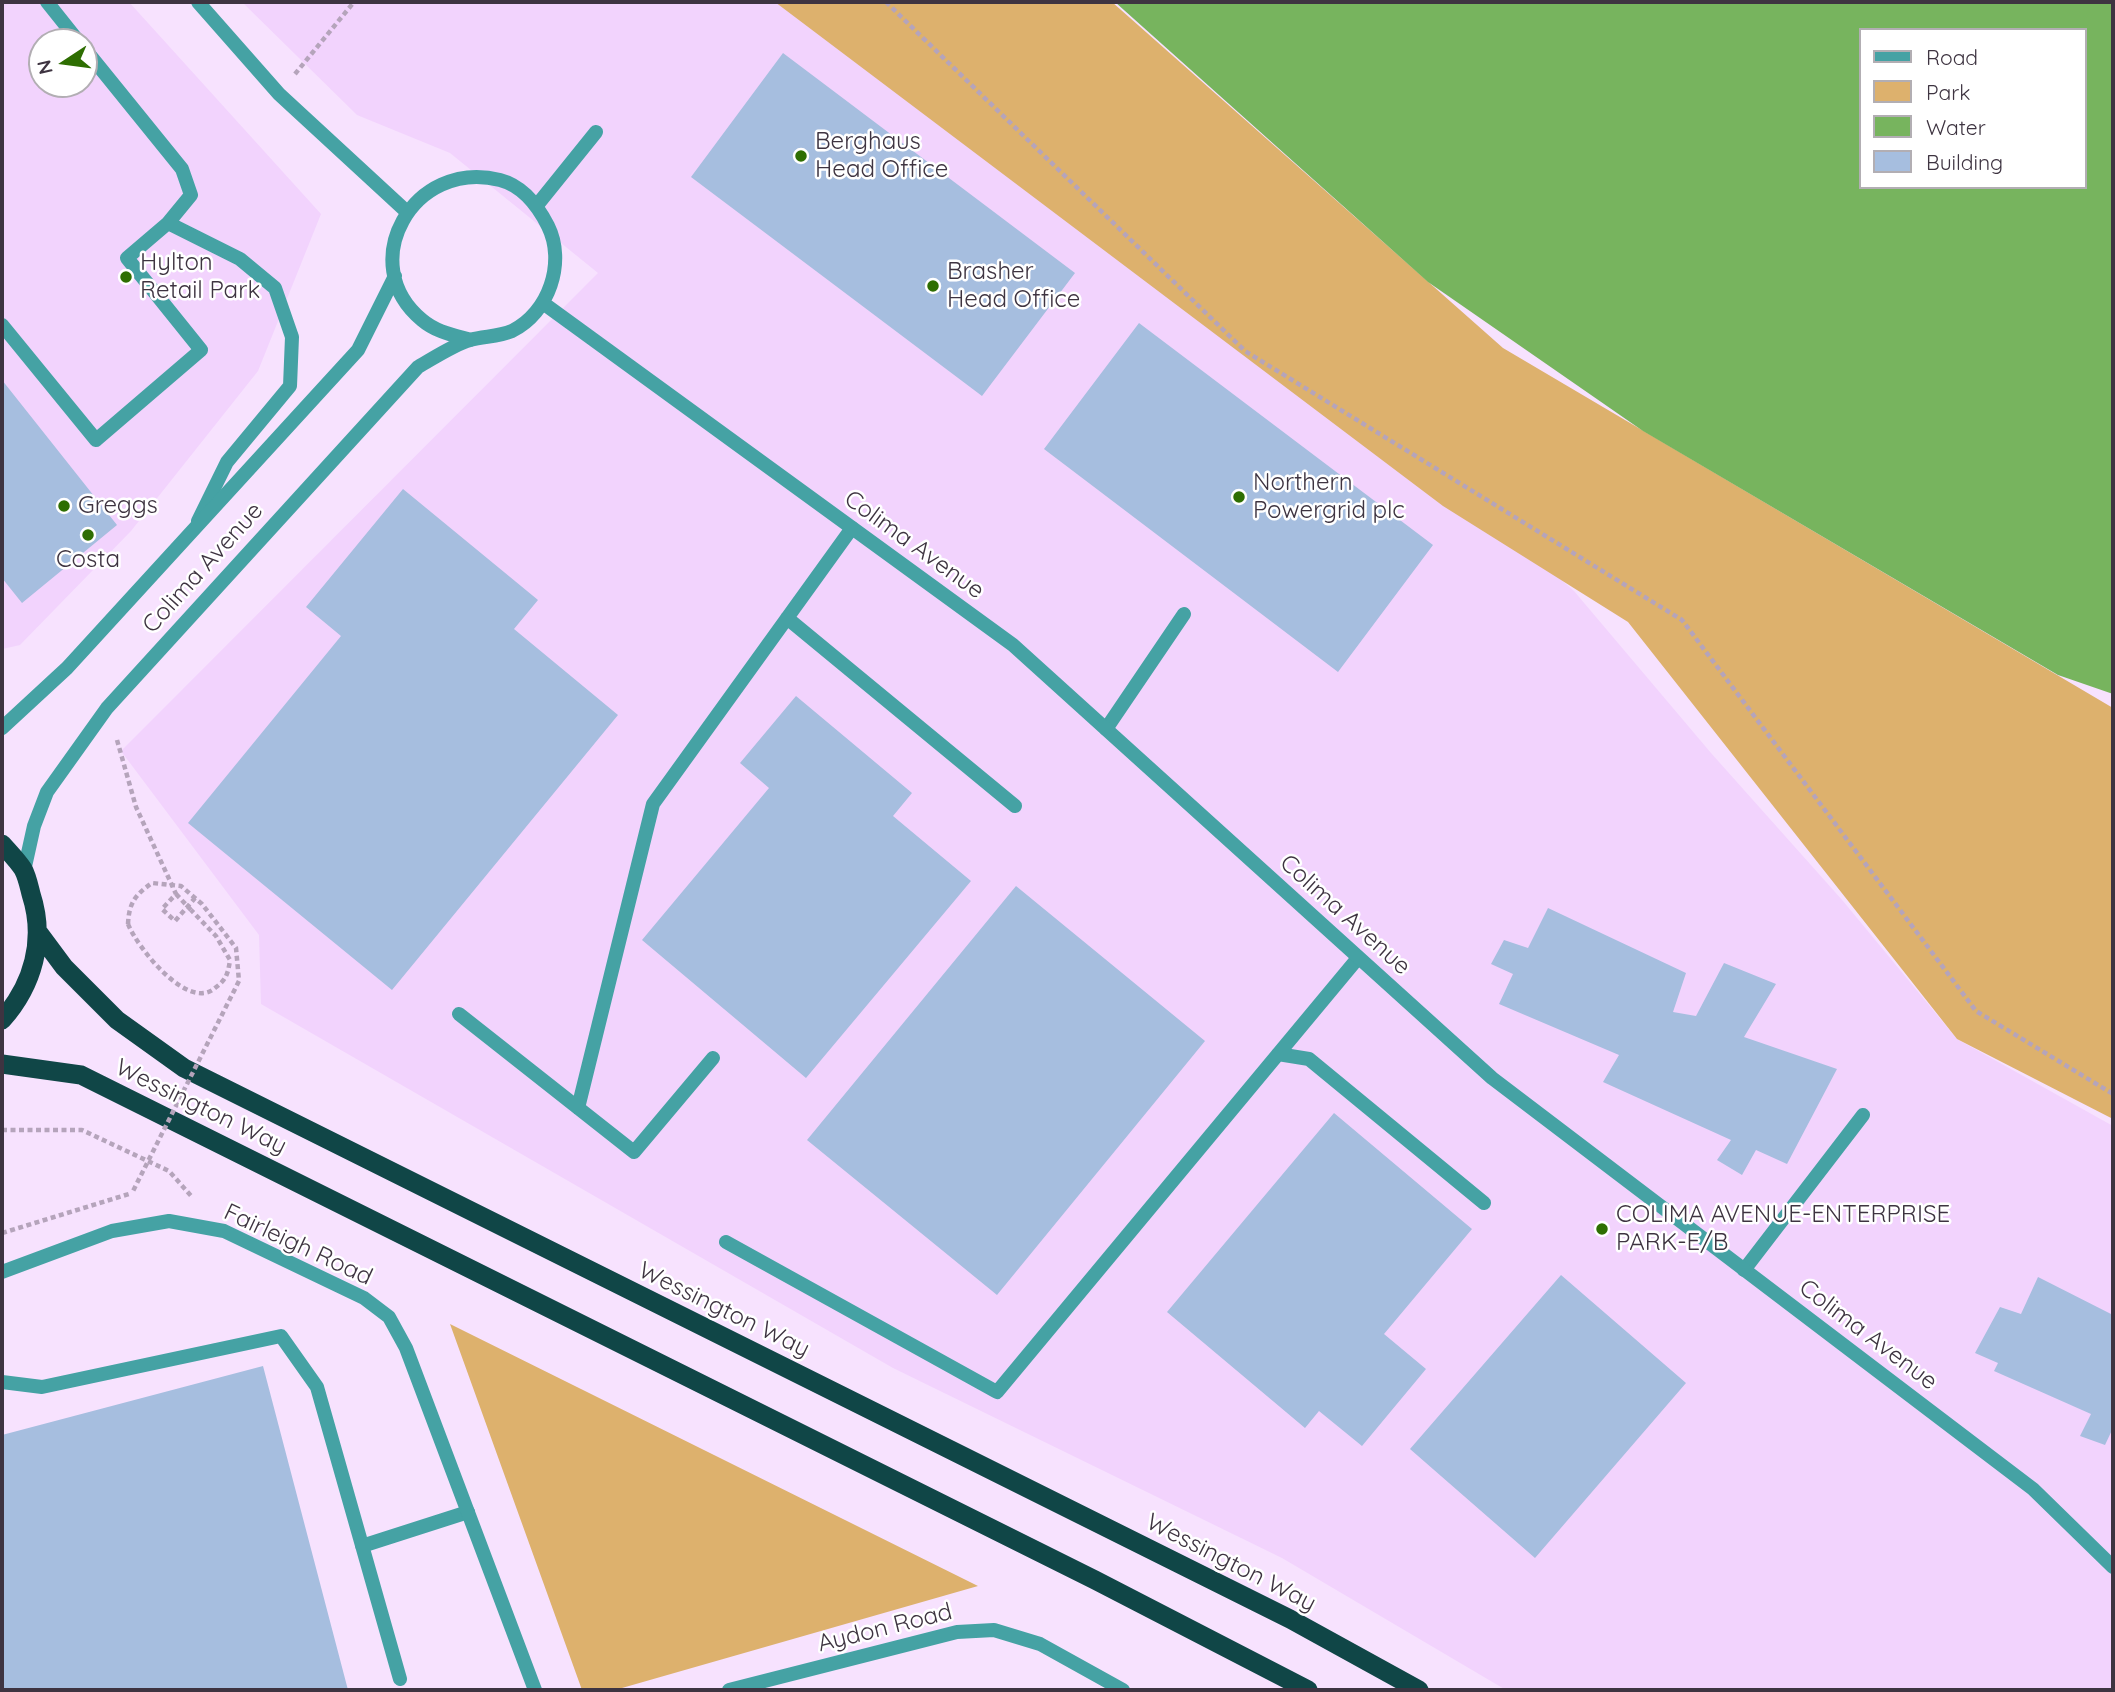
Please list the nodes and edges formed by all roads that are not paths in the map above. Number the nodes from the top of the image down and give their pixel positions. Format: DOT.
graph roads {
  1 [pos="47,2"];
  2 [pos="198,2"];
  3 [pos="68,28"];
  4 [pos="98,65"];
  5 [pos="596,132"];
  6 [pos="538,204"];
  7 [pos="407,212"];
  8 [pos="168,223"];
  9 [pos="395,276"];
  10 [pos="543,303"];
  11 [pos="2,325"];
  12 [pos="471,340"];
  13 [pos="852,528"];
  14 [pos="191,535"];
  15 [pos="1184,614"];
  16 [pos="787,618"];
  17 [pos="2,728"];
  18 [pos="1106,729"];
  19 [pos="1015,806"];
  20 [pos="2,844"];
  21 [pos="24,871"];
  22 [pos="38,932"];
  23 [pos="1359,958"];
  24 [pos="459,1014"];
  25 [pos="2,1020"];
  26 [pos="1278,1054"];
  27 [pos="713,1058"];
  28 [pos="2,1063"];
  29 [pos="578,1108"];
  30 [pos="1864,1115"];
  31 [pos="1484,1203"];
  32 [pos="726,1242"];
  33 [pos="1744,1270"];
  34 [pos="2,1272"];
  35 [pos="2,1382"];
  36 [pos="468,1512"];
  37 [pos="362,1546"];
  38 [pos="2113,1567"];
  39 [pos="400,1679"];
  40 [pos="535,1690"];
  41 [pos="729,1690"];
  42 [pos="1123,1690"];
  43 [pos="1308,1690"];
  44 [pos="1419,1690"];
  1 -- 3 [label="street"];
  2 -- 7 [label="street"];
  4 -- 8 [label="street"];
  5 -- 6 [label="street"];
  6 -- 7 [label="street"];
  6 -- 10 [label="street"];
  7 -- 9 [label="street"];
  8 -- 11 [label="street"];
  8 -- 14 [label="street"];
  9 -- 12 [label="street"];
  9 -- 14 [label="street, Colima Avenue"];
  10 -- 12 [label="street"];
  10 -- 13 [label="street, Colima Avenue"];
  12 -- 21 [label="street, Colima Avenue"];
  13 -- 16 [label="street"];
  13 -- 18 [label="street, Colima Avenue"];
  14 -- 17 [label="street, Colima Avenue"];
  15 -- 18 [label="street"];
  16 -- 19 [label="street"];
  16 -- 29 [label="street"];
  18 -- 23 [label="street, Colima Avenue"];
  20 -- 21 [label="highway, Wessington Way"];
  21 -- 22 [label="highway, Wessington Way"];
  22 -- 25 [label="highway, Wessington Way"];
  22 -- 44 [label="highway, Wessington Way"];
  23 -- 26 [label="street"];
  23 -- 33 [label="street, Colima Avenue"];
  24 -- 29 [label="street"];
  26 -- 31 [label="street"];
  26 -- 32 [label="street"];
  27 -- 29 [label="street"];
  28 -- 43 [label="highway, Wessington Way"];
  30 -- 33 [label="street"];
  33 -- 38 [label="street, Colima Avenue"];
  34 -- 36 [label="street, Fairleigh Road"];
  35 -- 37 [label="street"];
  36 -- 37 [label="street"];
  36 -- 40 [label="street, Fairleigh Road"];
  37 -- 39 [label="street"];
  41 -- 42 [label="street, Aydon Road"];
}
